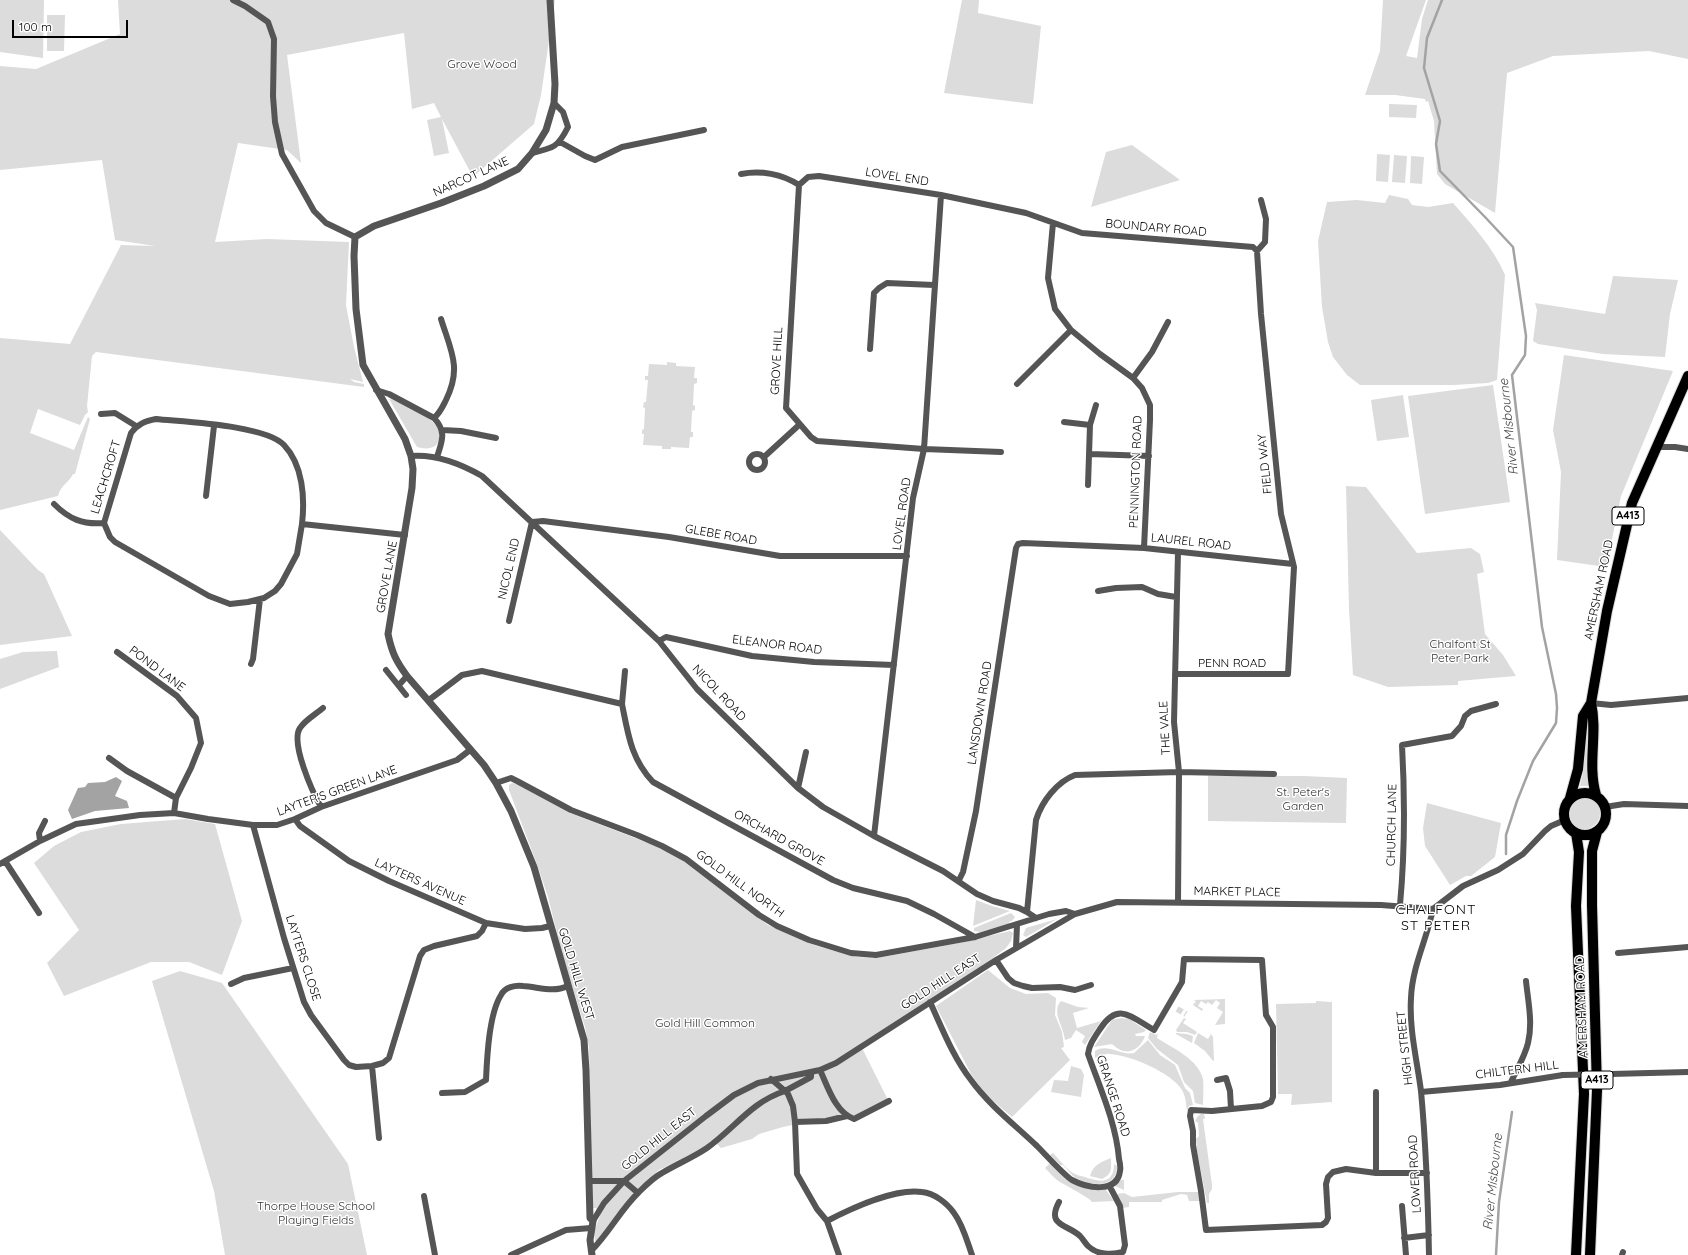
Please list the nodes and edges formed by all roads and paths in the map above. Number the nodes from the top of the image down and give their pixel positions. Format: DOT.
graph roads {
  1 [pos="233,0"];
  2 [pos="550,0"];
  3 [pos="554,103"];
  4 [pos="704,130"];
  5 [pos="560,142"];
  6 [pos="532,153"];
  7 [pos="741,174"];
  8 [pos="799,185"];
  9 [pos="941,195"];
  10 [pos="1261,200"];
  11 [pos="1053,223"];
  12 [pos="355,237"];
  13 [pos="1257,251"];
  14 [pos="934,285"];
  15 [pos="441,319"];
  16 [pos="1168,322"];
  17 [pos="1071,330"];
  18 [pos="870,349"];
  19 [pos="1688,376"];
  20 [pos="1133,378"];
  21 [pos="1017,384"];
  22 [pos="376,390"];
  23 [pos="1096,405"];
  24 [pos="101,414"];
  25 [pos="434,418"];
  26 [pos="1064,422"];
  27 [pos="800,425"];
  28 [pos="1090,425"];
  29 [pos="136,426"];
  30 [pos="214,426"];
  31 [pos="442,430"];
  32 [pos="496,438"];
  33 [pos="1657,447"];
  34 [pos="924,449"];
  35 [pos="1688,449"];
  36 [pos="1001,452"];
  37 [pos="1090,454"];
  38 [pos="411,456"];
  39 [pos="764,456"];
  40 [pos="1148,456"];
  41 [pos="437,457"];
  42 [pos="1088,485"];
  43 [pos="206,496"];
  44 [pos="54,504"];
  45 [pos="532,522"];
  46 [pos="104,523"];
  47 [pos="302,524"];
  48 [pos="405,535"];
  49 [pos="1016,548"];
  50 [pos="1144,548"];
  51 [pos="1178,552"];
  52 [pos="907,556"];
  53 [pos="1293,564"];
  54 [pos="1098,592"];
  55 [pos="1176,597"];
  56 [pos="260,599"];
  57 [pos="508,621"];
  58 [pos="659,641"];
  59 [pos="117,652"];
  60 [pos="252,664"];
  61 [pos="894,665"];
  62 [pos="386,670"];
  63 [pos="624,671"];
  64 [pos="1175,674"];
  65 [pos="1288,674"];
  66 [pos="407,676"];
  67 [pos="399,685"];
  68 [pos="406,695"];
  69 [pos="1688,698"];
  70 [pos="429,700"];
  71 [pos="1591,702"];
  72 [pos="622,704"];
  73 [pos="1496,704"];
  74 [pos="323,708"];
  75 [pos="470,750"];
  76 [pos="806,752"];
  77 [pos="110,758"];
  78 [pos="1179,772"];
  79 [pos="1274,774"];
  80 [pos="496,783"];
  81 [pos="798,788"];
  82 [pos="1596,795"];
  83 [pos="176,798"];
  84 [pos="1570,798"];
  85 [pos="1688,806"];
  86 [pos="321,807"];
  87 [pos="1605,807"];
  88 [pos="174,813"];
  89 [pos="295,819"];
  90 [pos="1565,820"];
  91 [pos="45,821"];
  92 [pos="253,825"];
  93 [pos="1597,832"];
  94 [pos="1576,833"];
  95 [pos="874,836"];
  96 [pos="40,840"];
  97 [pos="2,862"];
  98 [pos="959,880"];
  99 [pos="1178,902"];
  100 [pos="1400,905"];
  101 [pos="1433,910"];
  102 [pos="1027,912"];
  103 [pos="39,913"];
  104 [pos="1075,914"];
  105 [pos="1036,918"];
  106 [pos="486,923"];
  107 [pos="1017,925"];
  108 [pos="550,926"];
  109 [pos="975,937"];
  110 [pos="1688,947"];
  111 [pos="1016,948"];
  112 [pos="1618,953"];
  113 [pos="996,960"];
  114 [pos="293,968"];
  115 [pos="1526,981"];
  116 [pos="231,984"];
  117 [pos="1091,985"];
  118 [pos="568,986"];
  119 [pos="930,1002"];
  120 [pos="372,1066"];
  121 [pos="820,1070"];
  122 [pos="811,1072"];
  123 [pos="1688,1072"];
  124 [pos="771,1080"];
  125 [pos="1218,1080"];
  126 [pos="1511,1082"];
  127 [pos="785,1091"];
  128 [pos="1376,1092"];
  129 [pos="1421,1092"];
  130 [pos="442,1093"];
  131 [pos="889,1101"];
  132 [pos="1231,1109"];
  133 [pos="847,1116"];
  134 [pos="795,1122"];
  135 [pos="378,1138"];
  136 [pos="1376,1173"];
  137 [pos="1427,1174"];
  138 [pos="589,1181"];
  139 [pos="624,1181"];
  140 [pos="1110,1186"];
  141 [pos="638,1193"];
  142 [pos="424,1196"];
  143 [pos="1059,1202"];
  144 [pos="1402,1206"];
  145 [pos="593,1221"];
  146 [pos="827,1222"];
  147 [pos="591,1228"];
  148 [pos="1429,1235"];
  149 [pos="1404,1238"];
  150 [pos="591,1253"];
  151 [pos="435,1255"];
  152 [pos="511,1255"];
  153 [pos="839,1255"];
  154 [pos="972,1255"];
  155 [pos="1406,1255"];
  156 [pos="1430,1255"];
  157 [pos="1576,1255"];
  158 [pos="1590,1255"];
  1 -- 12 [label="street"];
  2 -- 3 [label="street, NARCOT LANE"];
  3 -- 5 [label="street"];
  3 -- 6 [label="street, NARCOT LANE"];
  4 -- 5 [label="street"];
  5 -- 6 [label="street"];
  6 -- 12 [label="street, NARCOT LANE"];
  7 -- 8 [label="street"];
  8 -- 9 [label="street, LOVEL END"];
  8 -- 27 [label="street, GROVE HILL"];
  9 -- 11 [label="street, LOVEL END"];
  9 -- 14 [label="street, LOVEL ROAD"];
  10 -- 13 [label="street"];
  11 -- 13 [label="street, BOUNDARY ROAD"];
  11 -- 17 [label="street, PENNINGTON ROAD"];
  12 -- 22 [label="street, GROVE LANE"];
  13 -- 53 [label="street, FIELD WAY"];
  14 -- 18 [label="street"];
  14 -- 34 [label="street, LOVEL ROAD"];
  15 -- 25 [label="street"];
  16 -- 20 [label="street"];
  17 -- 20 [label="street, PENNINGTON ROAD"];
  17 -- 21 [label="street"];
  19 -- 33 [label="highway, AMERSHAM ROAD / A413"];
  20 -- 40 [label="street, PENNINGTON ROAD"];
  22 -- 25 [label="street"];
  22 -- 38 [label="street, GROVE LANE"];
  23 -- 28 [label="street"];
  24 -- 29 [label="street"];
  25 -- 31 [label="street"];
  26 -- 28 [label="street"];
  27 -- 34 [label="street, GROVE HILL"];
  27 -- 39 [label="street"];
  28 -- 37 [label="street"];
  29 -- 30 [label="street, LEACHCROFT"];
  29 -- 46 [label="street, LEACHCROFT"];
  30 -- 43 [label="street"];
  30 -- 47 [label="street, LEACHCROFT"];
  31 -- 32 [label="street"];
  31 -- 41 [label="street"];
  33 -- 35 [label="street"];
  33 -- 71 [label="highway, AMERSHAM ROAD / A413"];
  34 -- 36 [label="street, GROVE HILL"];
  34 -- 52 [label="street, LOVEL ROAD"];
  37 -- 40 [label="street"];
  37 -- 42 [label="street"];
  38 -- 41 [label="street, NICOL ROAD"];
  38 -- 48 [label="street, GROVE LANE"];
  40 -- 50 [label="street, PENNINGTON ROAD"];
  41 -- 45 [label="street, NICOL ROAD"];
  44 -- 46 [label="street"];
  45 -- 52 [label="street, GLEBE ROAD"];
  45 -- 57 [label="street, NICOL END"];
  45 -- 58 [label="street, NICOL ROAD"];
  46 -- 56 [label="street, LEACHCROFT"];
  47 -- 48 [label="street"];
  47 -- 56 [label="street, LEACHCROFT"];
  48 -- 66 [label="street, GROVE LANE"];
  49 -- 50 [label="street, LAUREL ROAD"];
  49 -- 98 [label="street, LANSDOWN ROAD"];
  50 -- 51 [label="street, LAUREL ROAD"];
  51 -- 53 [label="street, LAUREL ROAD"];
  51 -- 55 [label="street, THE VALE"];
  52 -- 61 [label="street, LOVEL ROAD"];
  53 -- 65 [label="street, FIELD WAY"];
  54 -- 55 [label="street"];
  55 -- 64 [label="street, THE VALE"];
  56 -- 60 [label="street"];
  58 -- 61 [label="street, ELEANOR ROAD"];
  58 -- 81 [label="street, NICOL ROAD"];
  59 -- 83 [label="street, POND LANE"];
  61 -- 95 [label="street, LOVEL ROAD"];
  62 -- 67 [label="street"];
  63 -- 72 [label="street, ORCHARD GROVE"];
  64 -- 65 [label="street, PENN ROAD"];
  64 -- 78 [label="street, THE VALE"];
  66 -- 67 [label="street"];
  66 -- 70 [label="street, GROVE LANE"];
  67 -- 68 [label="street"];
  69 -- 71 [label="street"];
  70 -- 72 [label="street"];
  70 -- 75 [label="street, GROVE LANE"];
  71 -- 82 [label="highway, AMERSHAM ROAD / A413"];
  71 -- 84 [label="highway, AMERSHAM ROAD / A413"];
  72 -- 109 [label="street, ORCHARD GROVE"];
  73 -- 100 [label="street, CHURCH LANE"];
  74 -- 86 [label="street"];
  75 -- 80 [label="street, GOLD HILL WEST"];
  75 -- 86 [label="street, LAYTER'S GREEN LANE"];
  76 -- 81 [label="street"];
  77 -- 83 [label="street"];
  78 -- 79 [label="street"];
  78 -- 99 [label="street, THE VALE"];
  78 -- 102 [label="street"];
  80 -- 108 [label="street, GOLD HILL WEST"];
  80 -- 109 [label="street, GOLD HILL NORTH"];
  81 -- 95 [label="street, NICOL ROAD"];
  82 -- 84 [label="highway"];
  82 -- 87 [label="highway, A413"];
  83 -- 88 [label="street, POND LANE"];
  84 -- 90 [label="highway, A413"];
  85 -- 87 [label="street"];
  86 -- 89 [label="street, LAYTER'S GREEN LANE"];
  87 -- 93 [label="highway, A413"];
  88 -- 92 [label="street, LAYTER'S GREEN LANE"];
  88 -- 96 [label="street, LAYTER'S GREEN LANE"];
  89 -- 92 [label="street, LAYTER'S GREEN LANE"];
  89 -- 106 [label="street, LAYTERS AVENUE"];
  90 -- 94 [label="highway"];
  90 -- 101 [label="street"];
  91 -- 96 [label="street"];
  92 -- 114 [label="street, LAYTERS CLOSE"];
  93 -- 94 [label="highway"];
  93 -- 158 [label="highway, AMERSHAM ROAD / A413"];
  94 -- 157 [label="highway, AMERSHAM ROAD / A413"];
  95 -- 98 [label="street, NICOL ROAD"];
  96 -- 97 [label="street, LAYTER'S GREEN LANE"];
  97 -- 103 [label="street"];
  98 -- 102 [label="street, NICOL ROAD"];
  99 -- 100 [label="street, MARKET PLACE"];
  99 -- 104 [label="street, MARKET PLACE"];
  100 -- 101 [label="street"];
  101 -- 129 [label="street, HIGH STREET"];
  102 -- 105 [label="street, NICOL ROAD"];
  104 -- 105 [label="street, GOLD HILL NORTH"];
  104 -- 111 [label="street, GOLD HILL EAST"];
  105 -- 107 [label="street, GOLD HILL NORTH"];
  106 -- 108 [label="street, LAYTERS AVENUE"];
  106 -- 120 [label="street, LAYTERS CLOSE"];
  107 -- 109 [label="street, GOLD HILL NORTH"];
  107 -- 111 [label="street"];
  108 -- 118 [label="street, GOLD HILL WEST"];
  110 -- 112 [label="street"];
  111 -- 113 [label="street, GOLD HILL EAST"];
  113 -- 117 [label="street"];
  113 -- 119 [label="street, GOLD HILL EAST"];
  114 -- 116 [label="street"];
  114 -- 120 [label="street, LAYTERS CLOSE"];
  115 -- 126 [label="street"];
  118 -- 130 [label="street"];
  118 -- 138 [label="street, GOLD HILL WEST"];
  119 -- 121 [label="street, GOLD HILL EAST"];
  119 -- 140 [label="street"];
  120 -- 135 [label="street"];
  121 -- 122 [label="street, GOLD HILL EAST"];
  121 -- 133 [label="street"];
  122 -- 124 [label="street, GOLD HILL EAST"];
  122 -- 127 [label="street"];
  123 -- 126 [label="street, CHILTERN HILL, bridge"];
  124 -- 127 [label="street"];
  124 -- 139 [label="street, GOLD HILL EAST"];
  125 -- 132 [label="street"];
  126 -- 129 [label="street, CHILTERN HILL"];
  127 -- 134 [label="street"];
  127 -- 141 [label="street"];
  128 -- 136 [label="street"];
  129 -- 137 [label="street, LOWER ROAD"];
  131 -- 133 [label="street"];
  132 -- 136 [label="street, GRANGE ROAD"];
  132 -- 140 [label="street, GRANGE ROAD"];
  133 -- 134 [label="street"];
  134 -- 146 [label="street"];
  136 -- 137 [label="street, GRANGE ROAD"];
  137 -- 148 [label="street, LOWER ROAD"];
  138 -- 139 [label="street"];
  138 -- 145 [label="street, GOLD HILL WEST"];
  139 -- 141 [label="street"];
  139 -- 145 [label="street, GOLD HILL EAST"];
  140 -- 143 [label="street"];
  141 -- 150 [label="street"];
  142 -- 151 [label="street"];
  144 -- 149 [label="street"];
  145 -- 147 [label="street"];
  146 -- 153 [label="street"];
  146 -- 154 [label="street"];
  147 -- 150 [label="street"];
  147 -- 152 [label="street"];
  148 -- 149 [label="street"];
  148 -- 156 [label="street, LOWER ROAD"];
  149 -- 155 [label="street"];
}
